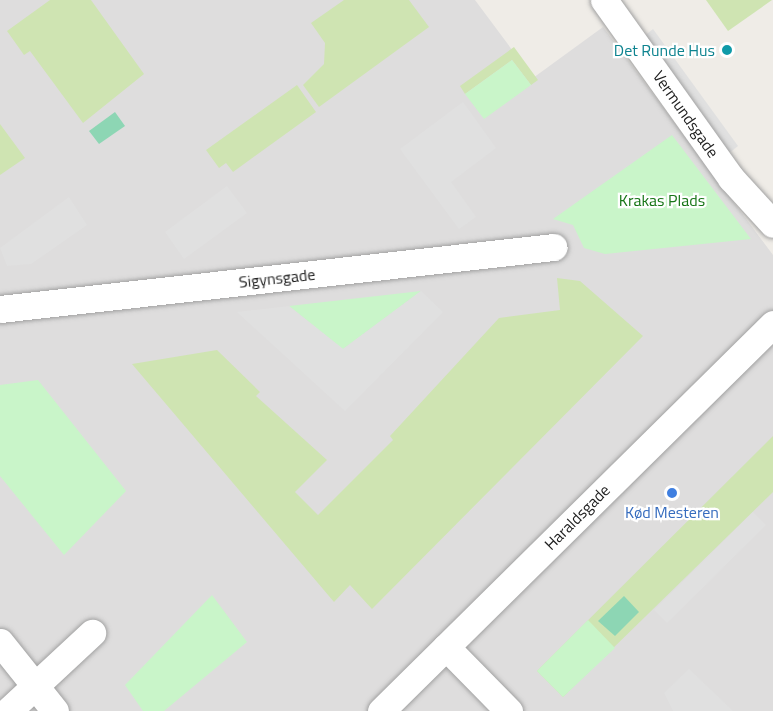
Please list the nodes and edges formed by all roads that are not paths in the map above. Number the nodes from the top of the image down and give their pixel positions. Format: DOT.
graph roads {
  1 [pos="604,0"];
  2 [pos="773,224"];
  3 [pos="554,247"];
  4 [pos="0,309"];
  5 [pos="773,324"];
  6 [pos="92,633"];
  7 [pos="0,642"];
  8 [pos="446,647"];
  9 [pos="34,686"];
  10 [pos="8,711"];
  11 [pos="54,711"];
  12 [pos="381,711"];
  13 [pos="509,711"];
  1 -- 2 [label="street, Vermundsgade"];
  3 -- 4 [label="street, Sigynsgade"];
  5 -- 8 [label="street, Haraldsgade"];
  6 -- 9 [label="street"];
  7 -- 9 [label="street"];
  8 -- 12 [label="street, Haraldsgade"];
  8 -- 13 [label="street"];
  9 -- 10 [label="street"];
  9 -- 11 [label="street"];
}
